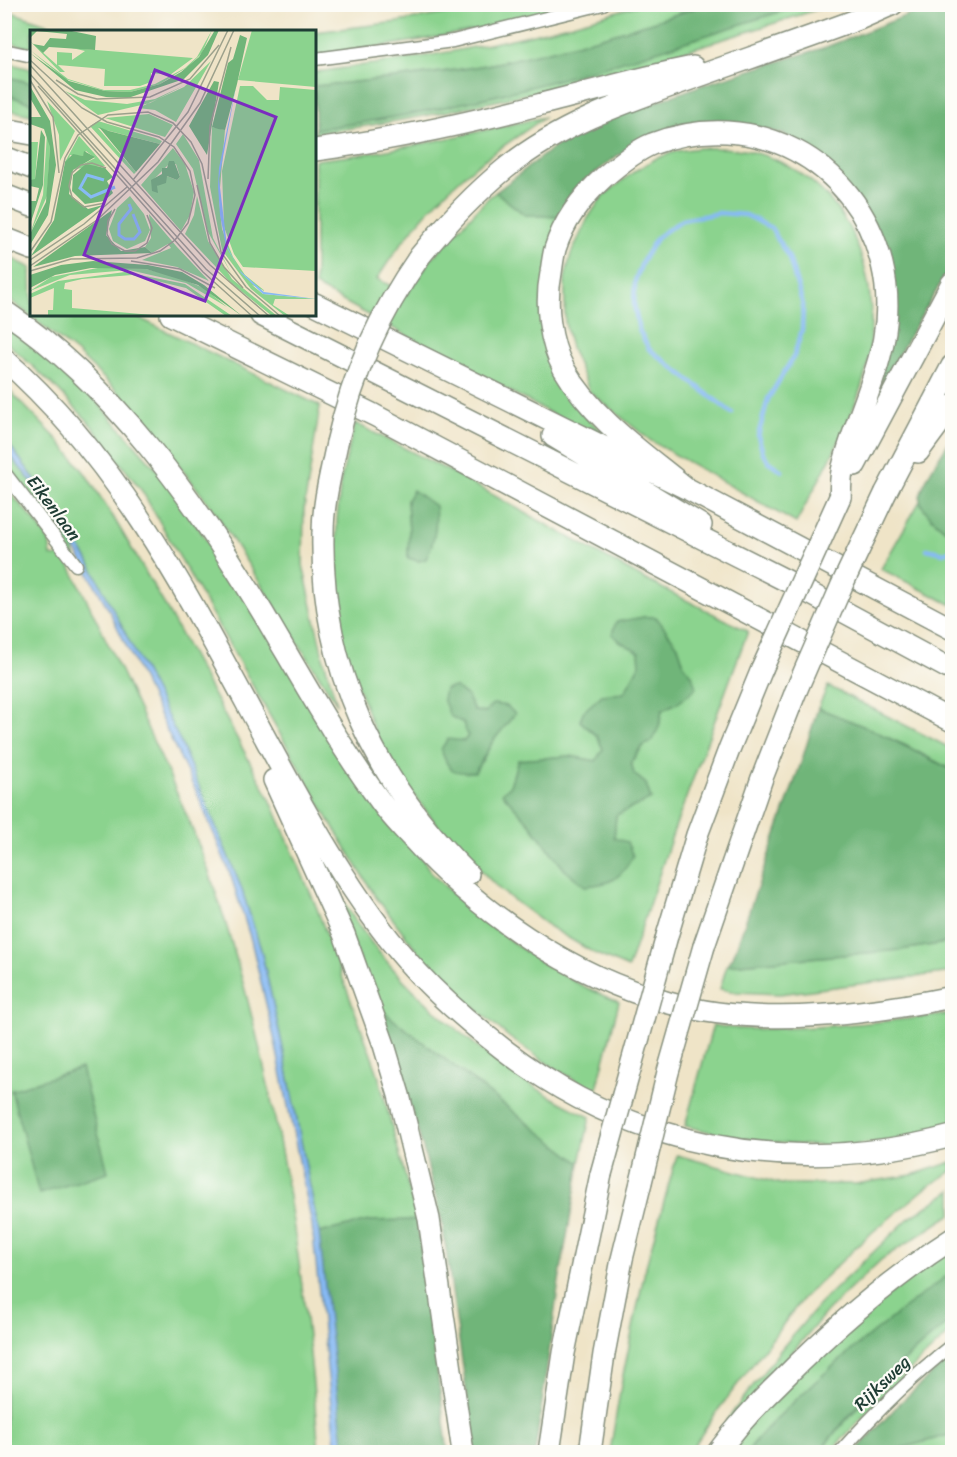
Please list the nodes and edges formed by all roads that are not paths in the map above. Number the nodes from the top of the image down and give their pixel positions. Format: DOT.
graph roads {
  1 [pos="603,4"];
  2 [pos="893,4"];
  3 [pos="4,50"];
  4 [pos="761,54"];
  5 [pos="30,56"];
  6 [pos="316,59"];
  7 [pos="4,129"];
  8 [pos="30,134"];
  9 [pos="316,150"];
  10 [pos="4,157"];
  11 [pos="30,167"];
  12 [pos="4,195"];
  13 [pos="30,205"];
  14 [pos="4,238"];
  15 [pos="30,248"];
  16 [pos="952,283"];
  17 [pos="316,305"];
  18 [pos="4,311"];
  19 [pos="173,316"];
  20 [pos="263,316"];
  21 [pos="394,344"];
  22 [pos="4,359"];
  23 [pos="952,366"];
  24 [pos="952,406"];
  25 [pos="847,471"];
  26 [pos="4,472"];
  27 [pos="686,488"];
  28 [pos="886,492"];
  29 [pos="75,565"];
  30 [pos="787,581"];
  31 [pos="952,629"];
  32 [pos="952,670"];
  33 [pos="242,696"];
  34 [pos="952,721"];
  35 [pos="952,996"];
  36 [pos="952,1136"];
  37 [pos="952,1239"];
  38 [pos="952,1345"];
  39 [pos="463,1452"];
  40 [pos="549,1452"];
  41 [pos="590,1452"];
  42 [pos="718,1452"];
  43 [pos="840,1452"];
  1 -- 6 [label="street"];
  2 -- 4 [label="highway"];
  3 -- 5 [label="street"];
  4 -- 9 [label="highway"];
  4 -- 35 [label="highway, bridge"];
  7 -- 8 [label="highway"];
  10 -- 11 [label="highway"];
  12 -- 13 [label="highway"];
  14 -- 15 [label="highway"];
  16 -- 25 [label="highway"];
  17 -- 21 [label="highway"];
  18 -- 35 [label="highway"];
  19 -- 34 [label="highway"];
  20 -- 30 [label="highway"];
  21 -- 27 [label="highway"];
  21 -- 30 [label="highway"];
  22 -- 33 [label="highway"];
  23 -- 28 [label="highway"];
  24 -- 28 [label="highway"];
  25 -- 27 [label="highway"];
  25 -- 40 [label="highway, bridge"];
  26 -- 29 [label="street, Eikenlaan"];
  27 -- 31 [label="highway"];
  28 -- 41 [label="highway, bridge"];
  30 -- 32 [label="highway"];
  33 -- 36 [label="highway"];
  33 -- 39 [label="highway"];
  37 -- 42 [label="highway"];
  38 -- 43 [label="street, Rijksweg"];
}
